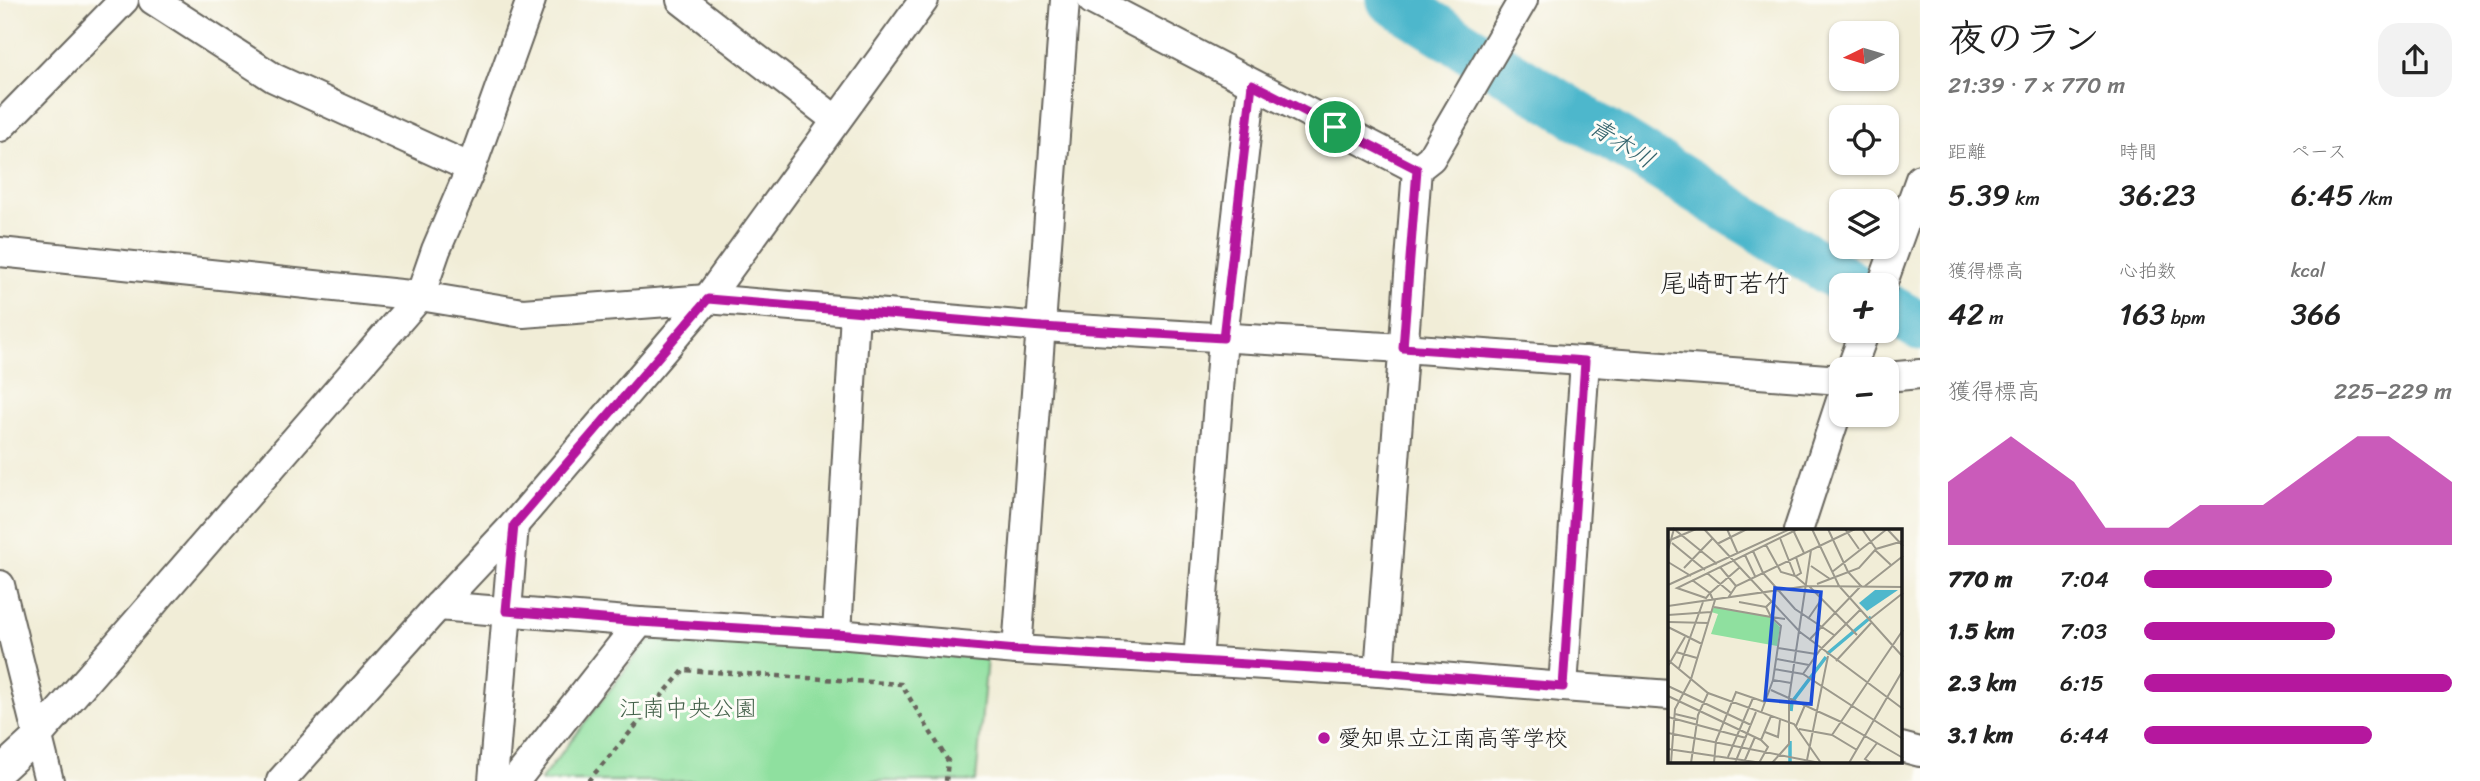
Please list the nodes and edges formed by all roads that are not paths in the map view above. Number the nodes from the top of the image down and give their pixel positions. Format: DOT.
graph roads {
  1 [pos="124,0"];
  2 [pos="153,0"];
  3 [pos="531,0"];
  4 [pos="681,0"];
  5 [pos="924,0"];
  6 [pos="1065,0"];
  7 [pos="1092,0"];
  8 [pos="1523,0"];
  9 [pos="1252,84"];
  10 [pos="836,120"];
  11 [pos="0,127"];
  12 [pos="471,168"];
  13 [pos="1417,169"];
  14 [pos="1920,179"];
  15 [pos="0,252"];
  16 [pos="1886,273"];
  17 [pos="420,296"];
  18 [pos="708,299"];
  19 [pos="855,312"];
  20 [pos="1042,327"];
  21 [pos="1223,338"];
  22 [pos="1403,348"];
  23 [pos="1585,361"];
  24 [pos="1920,374"];
  25 [pos="1899,376"];
  26 [pos="1829,379"];
  27 [pos="1832,427"];
  28 [pos="514,525"];
  29 [pos="1799,529"];
  30 [pos="0,585"];
  31 [pos="438,606"];
  32 [pos="506,611"];
  33 [pos="640,622"];
  34 [pos="837,634"];
  35 [pos="1017,650"];
  36 [pos="1198,661"];
  37 [pos="1379,672"];
  38 [pos="1563,687"];
  39 [pos="1668,695"];
  40 [pos="37,737"];
  41 [pos="1902,747"];
  42 [pos="1920,752"];
  43 [pos="0,772"];
  44 [pos="49,781"];
  45 [pos="281,781"];
  46 [pos="493,781"];
  47 [pos="514,781"];
  1 -- 11 [label="street"];
  2 -- 12 [label="street"];
  3 -- 12 [label="street"];
  4 -- 10 [label="street"];
  5 -- 10 [label="street"];
  6 -- 20 [label="street"];
  7 -- 9 [label="street"];
  8 -- 13 [label="street"];
  9 -- 13 [label="street"];
  9 -- 21 [label="street"];
  10 -- 18 [label="street"];
  12 -- 17 [label="street"];
  13 -- 22 [label="street"];
  14 -- 16 [label="street"];
  15 -- 17 [label="street"];
  17 -- 18 [label="street"];
  17 -- 40 [label="street"];
  18 -- 19 [label="street"];
  18 -- 28 [label="street"];
  19 -- 20 [label="street"];
  19 -- 34 [label="street"];
  20 -- 21 [label="street"];
  20 -- 35 [label="street"];
  21 -- 22 [label="street"];
  21 -- 36 [label="street"];
  22 -- 23 [label="street"];
  22 -- 37 [label="street"];
  23 -- 26 [label="street"];
  23 -- 38 [label="street"];
  24 -- 25 [label="street"];
  27 -- 29 [label="street"];
  28 -- 31 [label="street"];
  28 -- 32 [label="street"];
  30 -- 40 [label="street"];
  31 -- 32 [label="street"];
  31 -- 45 [label="street"];
  32 -- 33 [label="street"];
  32 -- 46 [label="street"];
  33 -- 34 [label="street"];
  33 -- 47 [label="street"];
  34 -- 35 [label="street"];
  35 -- 36 [label="street"];
  36 -- 37 [label="street"];
  37 -- 38 [label="street"];
  38 -- 39 [label="street"];
  40 -- 43 [label="street"];
  40 -- 44 [label="street"];
  41 -- 42 [label="street"];
}
